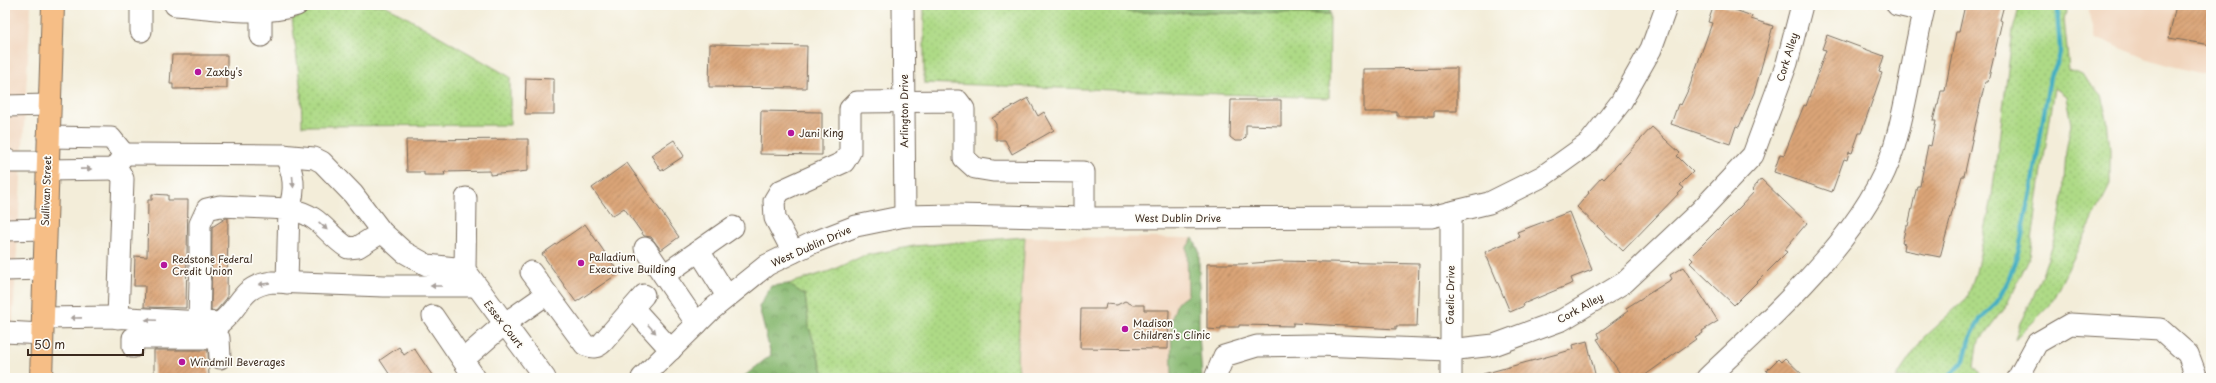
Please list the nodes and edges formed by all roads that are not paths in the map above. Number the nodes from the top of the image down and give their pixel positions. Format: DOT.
graph roads {
  1 [pos="53,5"];
  2 [pos="141,5"];
  3 [pos="175,5"];
  4 [pos="297,5"];
  5 [pos="903,5"];
  6 [pos="1667,5"];
  7 [pos="1802,5"];
  8 [pos="1897,5"];
  9 [pos="1924,8"];
  10 [pos="261,11"];
  11 [pos="141,31"];
  12 [pos="261,36"];
  13 [pos="903,101"];
  14 [pos="49,105"];
  15 [pos="5,106"];
  16 [pos="48,137"];
  17 [pos="285,155"];
  18 [pos="5,159"];
  19 [pos="119,162"];
  20 [pos="47,166"];
  21 [pos="466,198"];
  22 [pos="289,209"];
  23 [pos="1451,212"];
  24 [pos="905,216"];
  25 [pos="1084,218"];
  26 [pos="733,227"];
  27 [pos="44,229"];
  28 [pos="5,230"];
  29 [pos="382,232"];
  30 [pos="645,248"];
  31 [pos="699,251"];
  32 [pos="793,252"];
  33 [pos="44,269"];
  34 [pos="5,270"];
  35 [pos="664,275"];
  36 [pos="470,278"];
  37 [pos="287,283"];
  38 [pos="727,296"];
  39 [pos="433,316"];
  40 [pos="118,318"];
  41 [pos="501,319"];
  42 [pos="199,322"];
  43 [pos="697,324"];
  44 [pos="42,326"];
  45 [pos="5,332"];
  46 [pos="134,346"];
  47 [pos="671,350"];
  48 [pos="1449,350"];
  49 [pos="220,358"];
  50 [pos="463,360"];
  51 [pos="41,378"];
  52 [pos="475,378"];
  53 [pos="545,378"];
  54 [pos="642,378"];
  55 [pos="1215,378"];
  56 [pos="1451,378"];
  57 [pos="1707,378"];
  58 [pos="2018,378"];
  59 [pos="2197,378"];
  1 -- 14 [label="main road, Sullivan Street"];
  2 -- 11 [label="street"];
  3 -- 10 [label="street"];
  4 -- 10 [label="street"];
  5 -- 13 [label="street, Arlington Drive"];
  6 -- 23 [label="street, West Dublin Drive"];
  7 -- 48 [label="street, Cork Alley"];
  8 -- 9 [label="street"];
  9 -- 57 [label="street"];
  10 -- 12 [label="street"];
  13 -- 24 [label="street, Arlington Drive"];
  13 -- 25 [label="street"];
  13 -- 32 [label="street"];
  14 -- 15 [label="street"];
  14 -- 16 [label="main road, Sullivan Street"];
  16 -- 19 [label="street"];
  16 -- 20 [label="main road, Sullivan Street"];
  17 -- 19 [label="street"];
  17 -- 22 [label="street, one-way"];
  17 -- 29 [label="street"];
  18 -- 20 [label="street"];
  20 -- 19 [label="street, one-way"];
  19 -- 40 [label="street"];
  20 -- 27 [label="main road, Sullivan Street"];
  21 -- 36 [label="street"];
  22 -- 29 [label="street, one-way"];
  22 -- 37 [label="street"];
  22 -- 42 [label="street"];
  23 -- 25 [label="street, West Dublin Drive"];
  23 -- 48 [label="street, Gaelic Drive"];
  24 -- 25 [label="street, West Dublin Drive"];
  24 -- 32 [label="street, West Dublin Drive"];
  26 -- 31 [label="street"];
  27 -- 28 [label="street"];
  27 -- 33 [label="main road, Sullivan Street"];
  29 -- 36 [label="street"];
  30 -- 35 [label="street"];
  31 -- 35 [label="street"];
  31 -- 38 [label="street"];
  32 -- 38 [label="street, West Dublin Drive"];
  33 -- 34 [label="street"];
  33 -- 44 [label="main road, Sullivan Street"];
  35 -- 43 [label="street"];
  36 -- 37 [label="street, one-way"];
  36 -- 41 [label="street, Essex Court"];
  37 -- 42 [label="street, one-way"];
  38 -- 43 [label="street, West Dublin Drive"];
  39 -- 50 [label="street"];
  42 -- 40 [label="street, one-way"];
  40 -- 44 [label="street, one-way"];
  41 -- 47 [label="street, one-way"];
  41 -- 50 [label="street"];
  41 -- 53 [label="street, Essex Court"];
  43 -- 47 [label="street, West Dublin Drive"];
  44 -- 45 [label="street"];
  44 -- 51 [label="main road, Sullivan Street"];
  46 -- 49 [label="street"];
  47 -- 54 [label="street, West Dublin Drive"];
  48 -- 55 [label="street, Cork Alley"];
  48 -- 56 [label="street, Gaelic Drive"];
  50 -- 52 [label="street"];
  58 -- 59 [label="street"];
}
